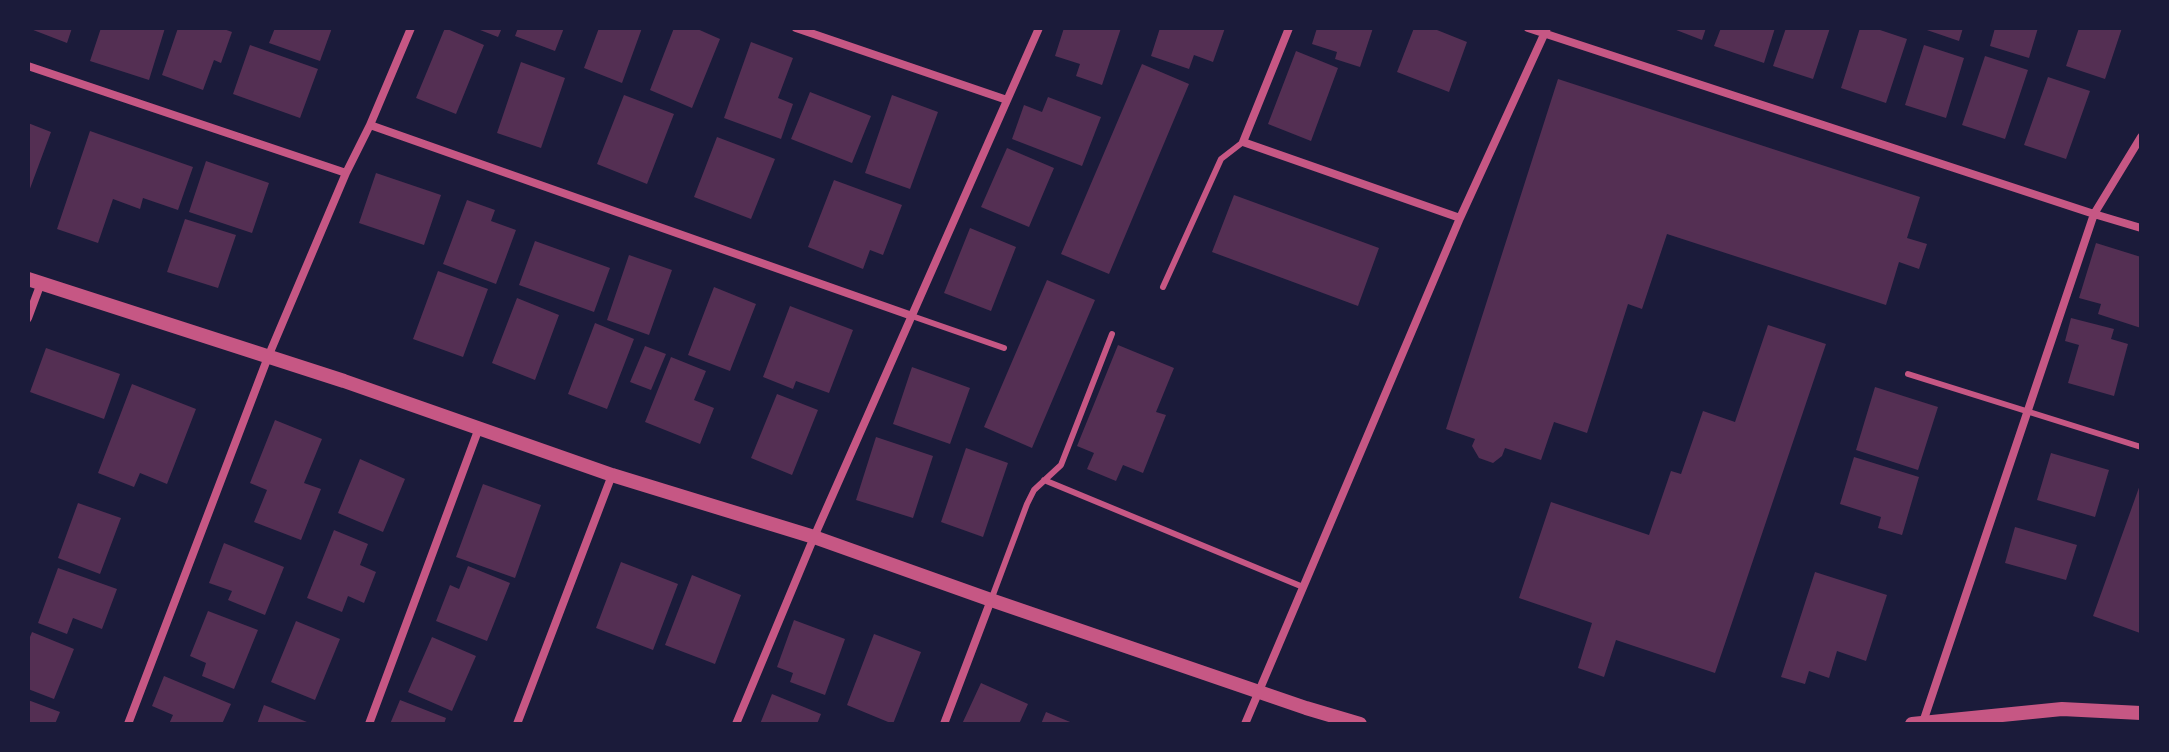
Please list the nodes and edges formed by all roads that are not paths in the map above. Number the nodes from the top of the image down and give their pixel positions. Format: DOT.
graph roads {
  1 [pos="411,28"];
  2 [pos="796,28"];
  3 [pos="1039,28"];
  4 [pos="1289,28"];
  5 [pos="1528,28"];
  6 [pos="1546,31"];
  7 [pos="28,66"];
  8 [pos="1007,100"];
  9 [pos="370,125"];
  10 [pos="2141,137"];
  11 [pos="1243,142"];
  12 [pos="346,173"];
  13 [pos="2094,214"];
  14 [pos="1460,218"];
  15 [pos="2141,228"];
  16 [pos="35,281"];
  17 [pos="1163,287"];
  18 [pos="912,316"];
  19 [pos="28,318"];
  20 [pos="1112,334"];
  21 [pos="1004,348"];
  22 [pos="268,357"];
  23 [pos="1908,374"];
  24 [pos="2027,413"];
  25 [pos="479,428"];
  26 [pos="2141,447"];
  27 [pos="612,475"];
  28 [pos="1043,480"];
  29 [pos="814,537"];
  30 [pos="1303,587"];
  31 [pos="991,600"];
  32 [pos="1259,690"];
  33 [pos="2141,713"];
  34 [pos="1918,723"];
  35 [pos="128,724"];
  36 [pos="369,724"];
  37 [pos="517,724"];
  38 [pos="736,724"];
  39 [pos="944,724"];
  40 [pos="1245,724"];
  41 [pos="1360,724"];
  1 -- 9 [label="street"];
  2 -- 8 [label="street"];
  3 -- 8 [label="street"];
  4 -- 11 [label="street"];
  5 -- 6 [label="street"];
  6 -- 13 [label="street"];
  6 -- 14 [label="street"];
  7 -- 12 [label="street"];
  8 -- 18 [label="street"];
  9 -- 12 [label="street"];
  9 -- 18 [label="street"];
  10 -- 13 [label="street"];
  11 -- 14 [label="street"];
  11 -- 17 [label="lane"];
  12 -- 22 [label="street"];
  13 -- 15 [label="street"];
  13 -- 24 [label="street"];
  14 -- 30 [label="street"];
  16 -- 19 [label="street"];
  16 -- 22 [label="street"];
  18 -- 21 [label="lane"];
  18 -- 29 [label="street"];
  20 -- 28 [label="lane"];
  22 -- 25 [label="street"];
  22 -- 35 [label="street"];
  23 -- 24 [label="lane"];
  24 -- 26 [label="lane"];
  24 -- 34 [label="street"];
  25 -- 27 [label="street"];
  25 -- 36 [label="street"];
  27 -- 29 [label="street"];
  27 -- 37 [label="street"];
  28 -- 30 [label="lane"];
  28 -- 31 [label="lane"];
  29 -- 31 [label="street"];
  29 -- 38 [label="street"];
  30 -- 32 [label="street"];
  31 -- 32 [label="street"];
  31 -- 39 [label="street"];
  32 -- 40 [label="street"];
  32 -- 41 [label="street"];
  33 -- 34 [label="street"];
}
